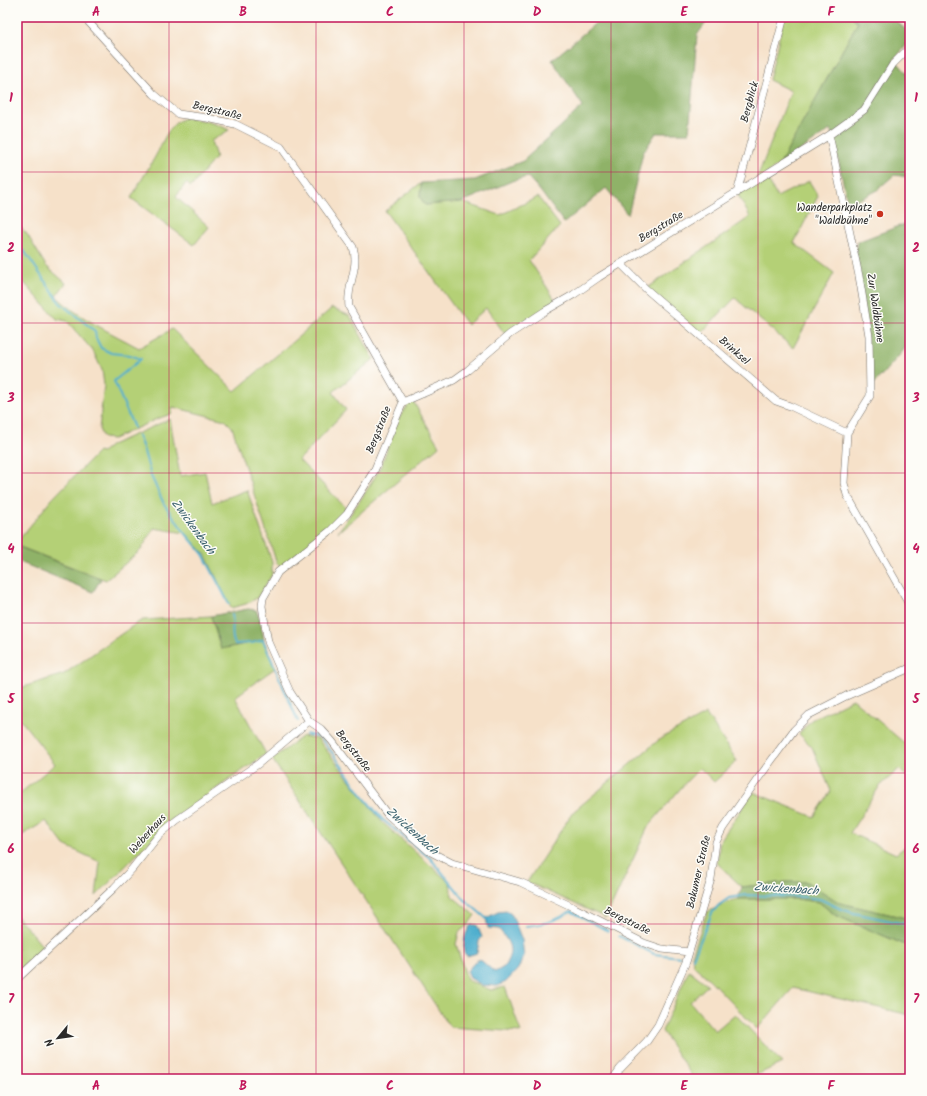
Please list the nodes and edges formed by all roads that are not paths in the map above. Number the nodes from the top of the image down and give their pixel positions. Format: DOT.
graph roads {
  1 [pos="84,17"];
  2 [pos="784,17"];
  3 [pos="910,47"];
  4 [pos="828,136"];
  5 [pos="737,193"];
  6 [pos="621,264"];
  7 [pos="403,402"];
  8 [pos="847,433"];
  9 [pos="910,606"];
  10 [pos="910,668"];
  11 [pos="310,721"];
  12 [pos="689,952"];
  13 [pos="17,979"];
  14 [pos="613,1079"];
  1 -- 7 [label="street, Bergstraße"];
  2 -- 5 [label="street, Bergblick"];
  3 -- 4 [label="street, Bergstraße"];
  4 -- 5 [label="street, Bergstraße"];
  4 -- 8 [label="street, Zur Waldbühne"];
  5 -- 6 [label="street, Bergstraße"];
  6 -- 7 [label="street, Bergstraße"];
  6 -- 8 [label="street, Brinksel"];
  7 -- 11 [label="street, Bergstraße"];
  8 -- 9 [label="street, Zur Waldbühne"];
  10 -- 12 [label="street, Bakumer Straße"];
  11 -- 12 [label="street, Bergstraße"];
  11 -- 13 [label="street, Weberhaus"];
  12 -- 14 [label="street, Bakumer Straße"];
}
